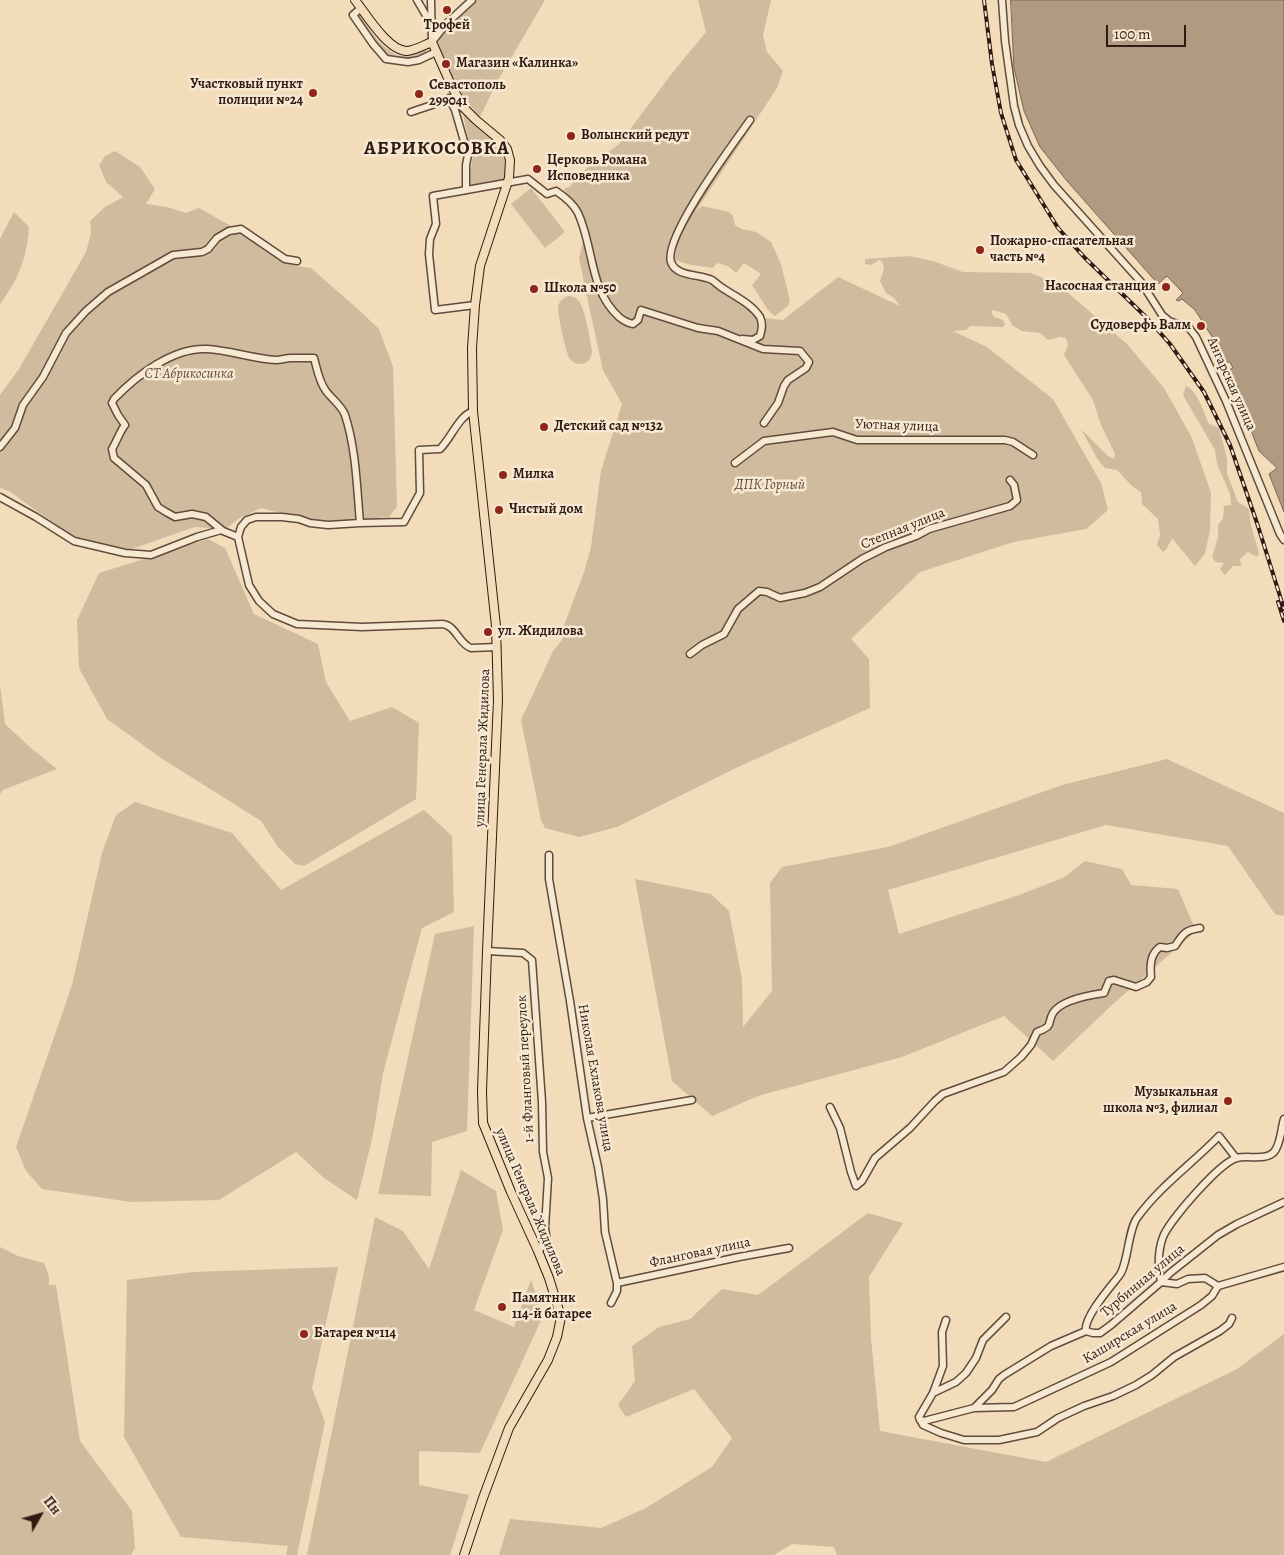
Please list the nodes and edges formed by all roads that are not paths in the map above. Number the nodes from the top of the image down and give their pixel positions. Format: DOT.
graph roads {
  1 [pos="355,0"];
  2 [pos="417,0"];
  3 [pos="431,0"];
  4 [pos="472,0"];
  5 [pos="1002,0"];
  6 [pos="361,8"];
  7 [pos="431,20"];
  8 [pos="432,42"];
  9 [pos="436,52"];
  10 [pos="453,98"];
  11 [pos="411,112"];
  12 [pos="750,120"];
  13 [pos="507,183"];
  14 [pos="466,190"];
  15 [pos="298,261"];
  16 [pos="475,305"];
  17 [pos="738,339"];
  18 [pos="473,411"];
  19 [pos="764,423"];
  20 [pos="0,447"];
  21 [pos="1033,455"];
  22 [pos="735,463"];
  23 [pos="1010,480"];
  24 [pos="0,497"];
  25 [pos="360,523"];
  26 [pos="221,530"];
  27 [pos="238,538"];
  28 [pos="1284,540"];
  29 [pos="498,647"];
  30 [pos="690,654"];
  31 [pos="549,855"];
  32 [pos="1200,928"];
  33 [pos="487,951"];
  34 [pos="692,1100"];
  35 [pos="830,1107"];
  36 [pos="587,1118"];
  37 [pos="1284,1119"];
  38 [pos="1236,1158"];
  39 [pos="1284,1202"];
  40 [pos="789,1248"];
  41 [pos="538,1251"];
  42 [pos="1284,1267"];
  43 [pos="1161,1282"];
  44 [pos="617,1283"];
  45 [pos="1218,1286"];
  46 [pos="611,1303"];
  47 [pos="1006,1317"];
  48 [pos="1232,1318"];
  49 [pos="946,1320"];
  50 [pos="1086,1330"];
  51 [pos="933,1393"];
  52 [pos="974,1408"];
  53 [pos="922,1421"];
  54 [pos="464,1555"];
  1 -- 6 [label="main road"];
  2 -- 7 [label="street"];
  3 -- 7 [label="street"];
  4 -- 8 [label="street"];
  5 -- 28 [label="street, Ангарская улица"];
  6 -- 8 [label="main road"];
  6 -- 9 [label="street"];
  7 -- 8 [label="street"];
  8 -- 9 [label="main road, улица Генерала Жидилова"];
  9 -- 10 [label="main road, улица Генерала Жидилова"];
  10 -- 11 [label="street"];
  10 -- 13 [label="main road, улица Генерала Жидилова"];
  10 -- 14 [label="street"];
  12 -- 17 [label="street"];
  13 -- 14 [label="street"];
  13 -- 16 [label="main road, улица Генерала Жидилова"];
  13 -- 17 [label="street"];
  14 -- 16 [label="street"];
  15 -- 20 [label="street"];
  16 -- 18 [label="main road, улица Генерала Жидилова"];
  17 -- 19 [label="street"];
  18 -- 25 [label="street"];
  18 -- 29 [label="main road, улица Генерала Жидилова"];
  21 -- 22 [label="street, Уютная улица"];
  23 -- 30 [label="street, Степная улица"];
  24 -- 26 [label="street"];
  25 -- 26 [label="street"];
  25 -- 27 [label="street"];
  26 -- 27 [label="street"];
  27 -- 29 [label="street"];
  29 -- 33 [label="main road, улица Генерала Жидилова"];
  31 -- 36 [label="street, Николая Ехлакова улица"];
  32 -- 35 [label="street"];
  33 -- 41 [label="main road, улица Генерала Жидилова"];
  33 -- 41 [label="street, 1-й Фланговый переулок"];
  34 -- 36 [label="street"];
  36 -- 44 [label="street, Николая Ехлакова улица"];
  37 -- 38 [label="street"];
  38 -- 43 [label="street"];
  38 -- 50 [label="street"];
  39 -- 43 [label="street, Турбинная улица"];
  40 -- 44 [label="street, Фланговая улица"];
  41 -- 54 [label="main road, улица Генерала Жидилова"];
  42 -- 45 [label="street"];
  43 -- 45 [label="street"];
  43 -- 50 [label="street, Турбинная улица"];
  44 -- 46 [label="street, Николая Ехлакова улица"];
  45 -- 52 [label="street, Каширская улица"];
  47 -- 51 [label="street"];
  48 -- 53 [label="street"];
  49 -- 51 [label="street"];
  50 -- 52 [label="street, Турбинная улица"];
  51 -- 53 [label="street"];
  52 -- 53 [label="street, Каширская улица"];
}
